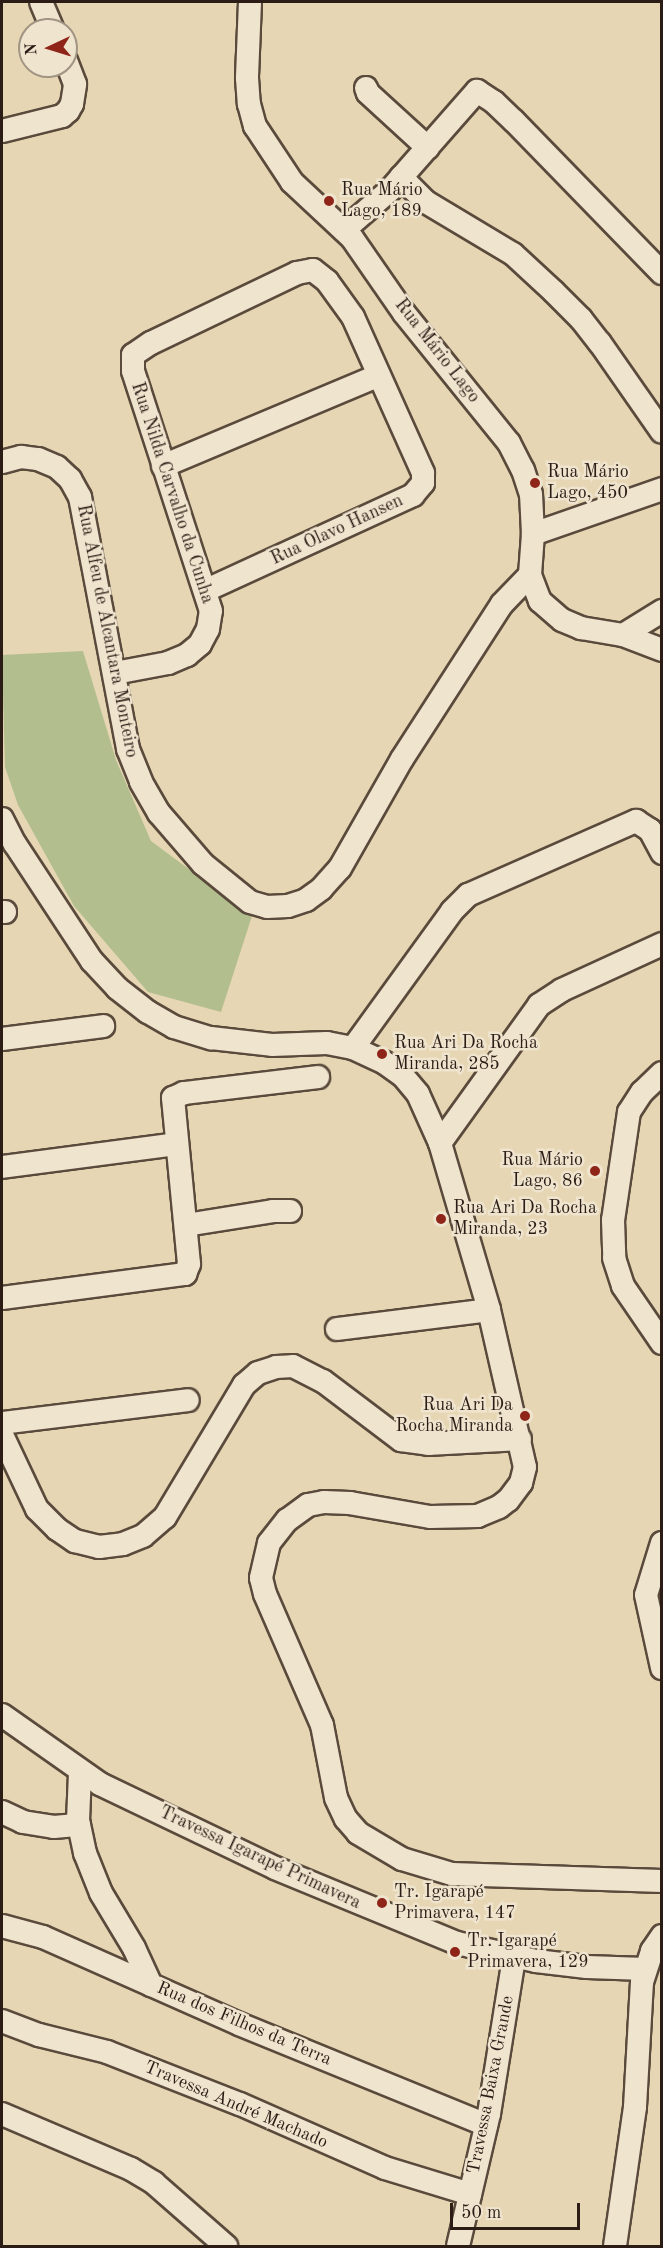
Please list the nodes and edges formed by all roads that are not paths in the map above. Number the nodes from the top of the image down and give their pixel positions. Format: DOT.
graph roads {
  1 [pos="41,2"];
  2 [pos="250,2"];
  3 [pos="48,18"];
  4 [pos="73,78"];
  5 [pos="366,88"];
  6 [pos="2,131"];
  7 [pos="428,147"];
  8 [pos="401,177"];
  9 [pos="345,230"];
  10 [pos="662,273"];
  11 [pos="380,375"];
  12 [pos="662,432"];
  13 [pos="2,462"];
  14 [pos="164,466"];
  15 [pos="662,489"];
  16 [pos="533,534"];
  17 [pos="530,574"];
  18 [pos="206,590"];
  19 [pos="662,611"];
  20 [pos="623,635"];
  21 [pos="662,650"];
  22 [pos="115,674"];
  23 [pos="2,819"];
  24 [pos="662,853"];
  25 [pos="662,944"];
  26 [pos="103,1026"];
  27 [pos="2,1039"];
  28 [pos="353,1048"];
  29 [pos="662,1073"];
  30 [pos="318,1077"];
  31 [pos="440,1143"];
  32 [pos="176,1144"];
  33 [pos="2,1167"];
  34 [pos="290,1211"];
  35 [pos="186,1225"];
  36 [pos="2,1298"];
  37 [pos="489,1310"];
  38 [pos="337,1329"];
  39 [pos="662,1343"];
  40 [pos="188,1400"];
  41 [pos="2,1423"];
  42 [pos="2,1435"];
  43 [pos="520,1439"];
  44 [pos="662,1543"];
  45 [pos="662,1668"];
  46 [pos="2,1715"];
  47 [pos="80,1773"];
  48 [pos="2,1812"];
  49 [pos="79,1825"];
  50 [pos="662,1881"];
  51 [pos="2,1926"];
  52 [pos="662,1936"];
  53 [pos="514,1958"];
  54 [pos="645,1970"];
  55 [pos="151,1985"];
  56 [pos="2,2021"];
  57 [pos="2,2114"];
  58 [pos="486,2125"];
  59 [pos="470,2194"];
  60 [pos="226,2247"];
  61 [pos="458,2247"];
  62 [pos="615,2247"];
  1 -- 3 [label="street"];
  2 -- 9 [label="street, Rua Mário Lago"];
  4 -- 6 [label="street"];
  5 -- 7 [label="street"];
  7 -- 8 [label="street"];
  7 -- 10 [label="street"];
  8 -- 9 [label="street"];
  8 -- 12 [label="street"];
  9 -- 16 [label="street, Rua Mário Lago"];
  11 -- 14 [label="street"];
  11 -- 14 [label="street, Rua Nilda Carvalho da Cunha"];
  11 -- 18 [label="street, Rua Olavo Hansen"];
  13 -- 22 [label="street, Rua Alfeu de Alcantara Monteiro"];
  14 -- 18 [label="street, Rua Nilda Carvalho da Cunha"];
  15 -- 16 [label="street"];
  16 -- 17 [label="street, Rua Mário Lago"];
  17 -- 20 [label="street, Rua Mário Lago"];
  17 -- 22 [label="street, Rua Alfeu de Alcantara Monteiro"];
  18 -- 22 [label="street, Rua Nilda Carvalho da Cunha"];
  19 -- 20 [label="street"];
  20 -- 21 [label="street, Rua Mário Lago"];
  23 -- 28 [label="street"];
  24 -- 28 [label="street"];
  25 -- 31 [label="street"];
  26 -- 27 [label="street"];
  28 -- 31 [label="street"];
  29 -- 39 [label="street"];
  30 -- 32 [label="street"];
  31 -- 37 [label="street"];
  32 -- 33 [label="street"];
  32 -- 35 [label="street"];
  34 -- 35 [label="street"];
  35 -- 36 [label="street"];
  37 -- 38 [label="street"];
  37 -- 43 [label="street"];
  40 -- 41 [label="street"];
  42 -- 43 [label="street"];
  43 -- 50 [label="street"];
  44 -- 45 [label="street"];
  46 -- 47 [label="street, Travessa Igarapé Primavera"];
  47 -- 49 [label="street"];
  47 -- 53 [label="street, Travessa Igarapé Primavera"];
  48 -- 49 [label="street"];
  49 -- 55 [label="street"];
  51 -- 55 [label="street, Rua dos Filhos da Terra"];
  52 -- 54 [label="street"];
  53 -- 54 [label="street, Travessa Igarapé Primavera"];
  53 -- 58 [label="street, Travessa Baixa Grande"];
  54 -- 62 [label="street"];
  55 -- 58 [label="street, Rua dos Filhos da Terra"];
  56 -- 59 [label="street, Travessa André Machado"];
  57 -- 60 [label="street"];
  58 -- 59 [label="street, Travessa Baixa Grande"];
  59 -- 61 [label="street, Travessa Baixa Grande"];
}
